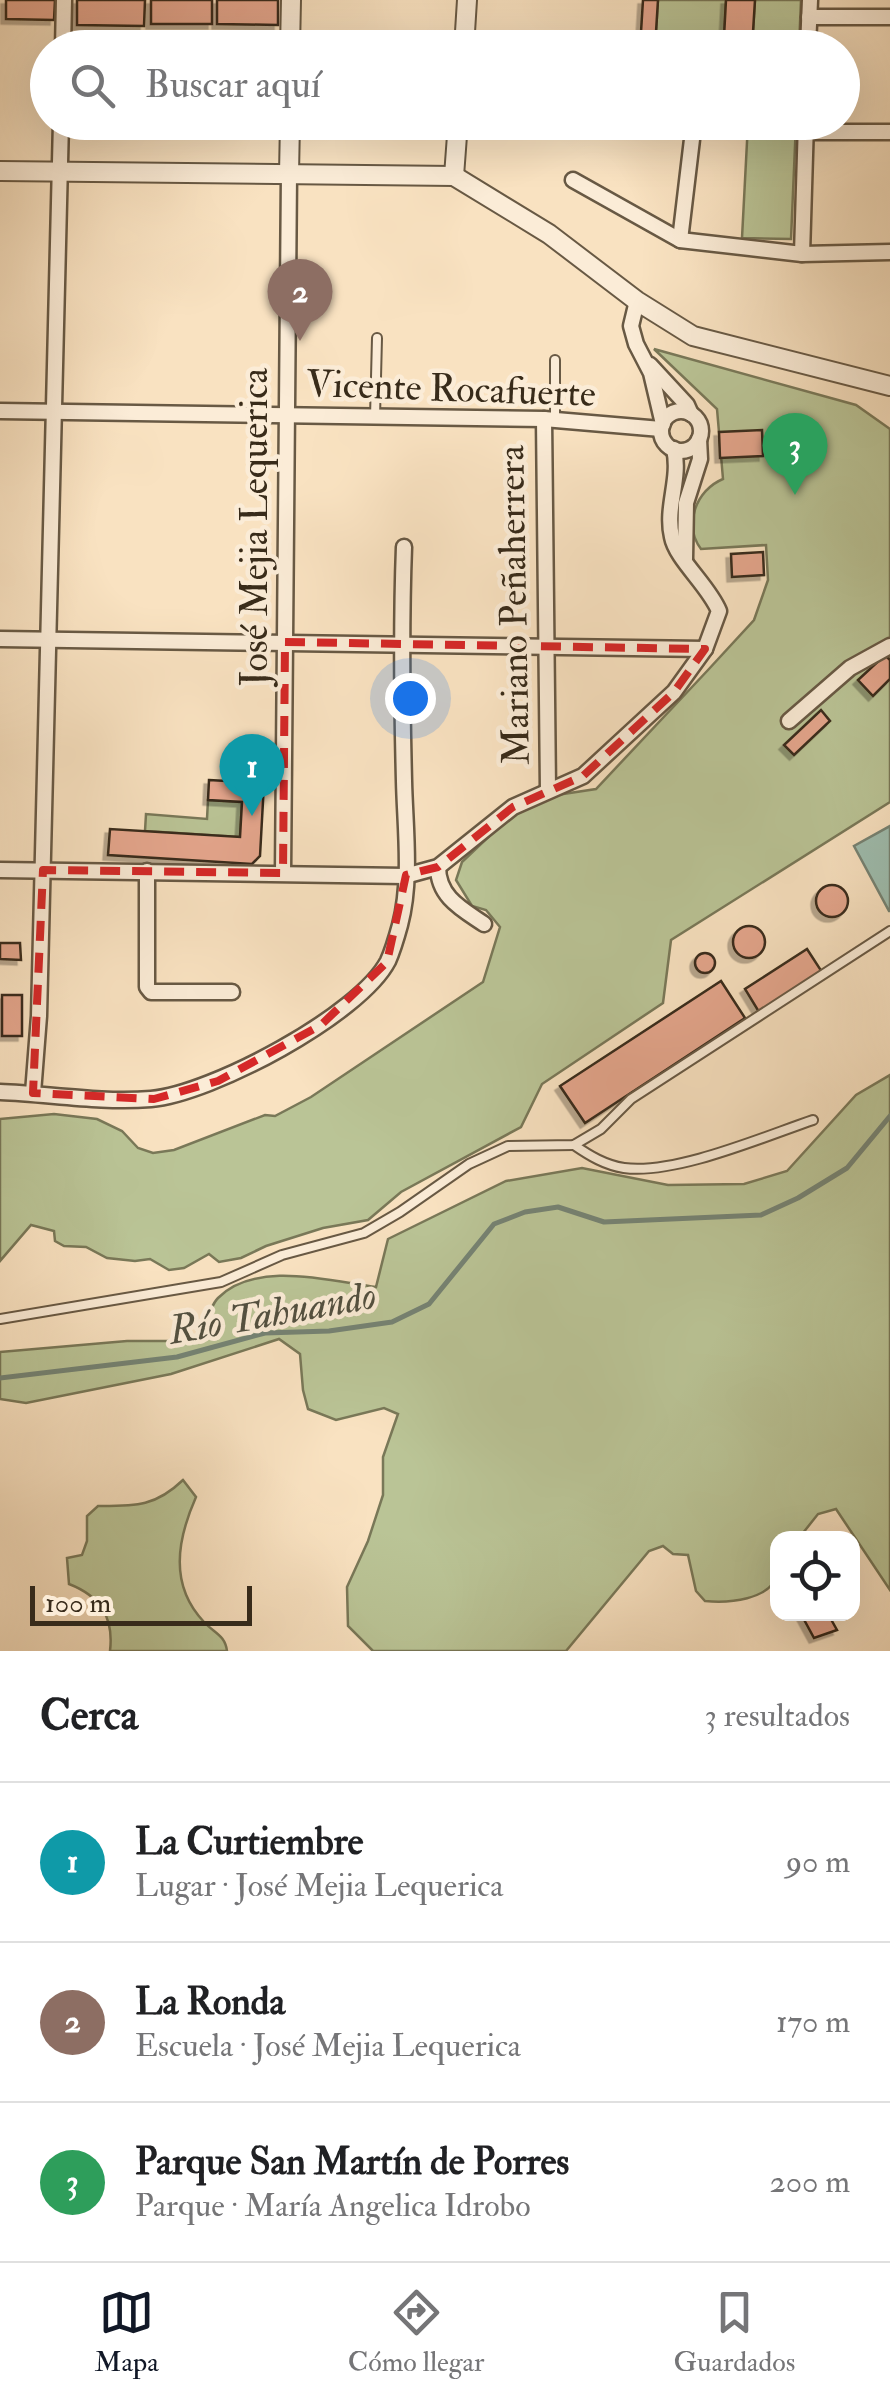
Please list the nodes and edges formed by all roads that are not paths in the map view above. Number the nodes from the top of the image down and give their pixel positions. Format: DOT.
graph roads {
  1 [pos="64,0"];
  2 [pos="291,0"];
  3 [pos="467,0"];
  4 [pos="810,0"];
  5 [pos="809,17"];
  6 [pos="890,18"];
  7 [pos="63,30"];
  8 [pos="290,30"];
  9 [pos="465,30"];
  10 [pos="809,30"];
  11 [pos="860,130"];
  12 [pos="890,132"];
  13 [pos="61,140"];
  14 [pos="290,140"];
  15 [pos="457,140"];
  16 [pos="692,140"];
  17 [pos="806,140"];
  18 [pos="0,170"];
  19 [pos="60,171"];
  20 [pos="289,174"];
  21 [pos="454,176"];
  22 [pos="573,180"];
  23 [pos="680,240"];
  24 [pos="890,252"];
  25 [pos="802,254"];
  26 [pos="637,301"];
  27 [pos="377,338"];
  28 [pos="555,360"];
  29 [pos="646,361"];
  30 [pos="890,386"];
  31 [pos="0,412"];
  32 [pos="54,412"];
  33 [pos="691,414"];
  34 [pos="287,416"];
  35 [pos="375,416"];
  36 [pos="550,419"];
  37 [pos="662,427"];
  38 [pos="698,439"];
  39 [pos="674,449"];
  40 [pos="404,547"];
  41 [pos="686,559"];
  42 [pos="0,639"];
  43 [pos="49,640"];
  44 [pos="285,642"];
  45 [pos="401,644"];
  46 [pos="545,646"];
  47 [pos="890,646"];
  48 [pos="705,649"];
  49 [pos="789,721"];
  50 [pos="548,790"];
  51 [pos="438,867"];
  52 [pos="0,870"];
  53 [pos="43,870"];
  54 [pos="147,871"];
  55 [pos="283,872"];
  56 [pos="406,876"];
  57 [pos="484,924"];
  58 [pos="890,931"];
  59 [pos="232,992"];
  60 [pos="0,1092"];
  61 [pos="33,1094"];
  62 [pos="813,1120"];
  63 [pos="574,1145"];
  64 [pos="0,1320"];
  1 -- 7 [label="street"];
  2 -- 8 [label="street"];
  3 -- 9 [label="street"];
  4 -- 5 [label="street"];
  5 -- 6 [label="street"];
  5 -- 10 [label="street"];
  11 -- 12 [label="street"];
  13 -- 19 [label="street"];
  14 -- 20 [label="street, José Mejia Lequerica"];
  15 -- 21 [label="street"];
  16 -- 23 [label="street"];
  17 -- 25 [label="street"];
  18 -- 19 [label="street"];
  19 -- 20 [label="street"];
  19 -- 32 [label="street"];
  20 -- 21 [label="street"];
  20 -- 34 [label="street, José Mejia Lequerica"];
  21 -- 26 [label="street"];
  22 -- 23 [label="street"];
  23 -- 25 [label="street"];
  24 -- 25 [label="street"];
  26 -- 29 [label="street"];
  26 -- 30 [label="street"];
  27 -- 35 [label="lane"];
  28 -- 36 [label="lane"];
  29 -- 33 [label="street"];
  29 -- 37 [label="street"];
  31 -- 32 [label="street, Vicente Rocafuerte"];
  32 -- 34 [label="street, Vicente Rocafuerte"];
  32 -- 43 [label="street"];
  33 -- 37 [label="street"];
  33 -- 38 [label="street"];
  34 -- 35 [label="street, Vicente Rocafuerte"];
  34 -- 44 [label="street, José Mejia Lequerica"];
  35 -- 36 [label="street, Vicente Rocafuerte"];
  36 -- 37 [label="street, Vicente Rocafuerte"];
  36 -- 46 [label="street, Mariano Peñaherrera"];
  37 -- 39 [label="street"];
  38 -- 39 [label="street"];
  38 -- 41 [label="street"];
  39 -- 41 [label="street"];
  40 -- 45 [label="street"];
  41 -- 48 [label="street"];
  42 -- 43 [label="street"];
  43 -- 44 [label="street"];
  43 -- 53 [label="street"];
  44 -- 45 [label="street"];
  44 -- 55 [label="street, José Mejia Lequerica"];
  45 -- 46 [label="street"];
  45 -- 56 [label="street"];
  46 -- 48 [label="street"];
  46 -- 50 [label="street, Mariano Peñaherrera"];
  47 -- 49 [label="street"];
  48 -- 50 [label="street"];
  50 -- 51 [label="street"];
  51 -- 56 [label="street"];
  51 -- 57 [label="street"];
  52 -- 53 [label="street"];
  53 -- 54 [label="street"];
  53 -- 61 [label="street"];
  54 -- 55 [label="street"];
  54 -- 59 [label="street"];
  55 -- 56 [label="street"];
  56 -- 61 [label="street"];
  58 -- 63 [label="lane"];
  60 -- 61 [label="street"];
  62 -- 63 [label="lane"];
  63 -- 64 [label="lane"];
}
